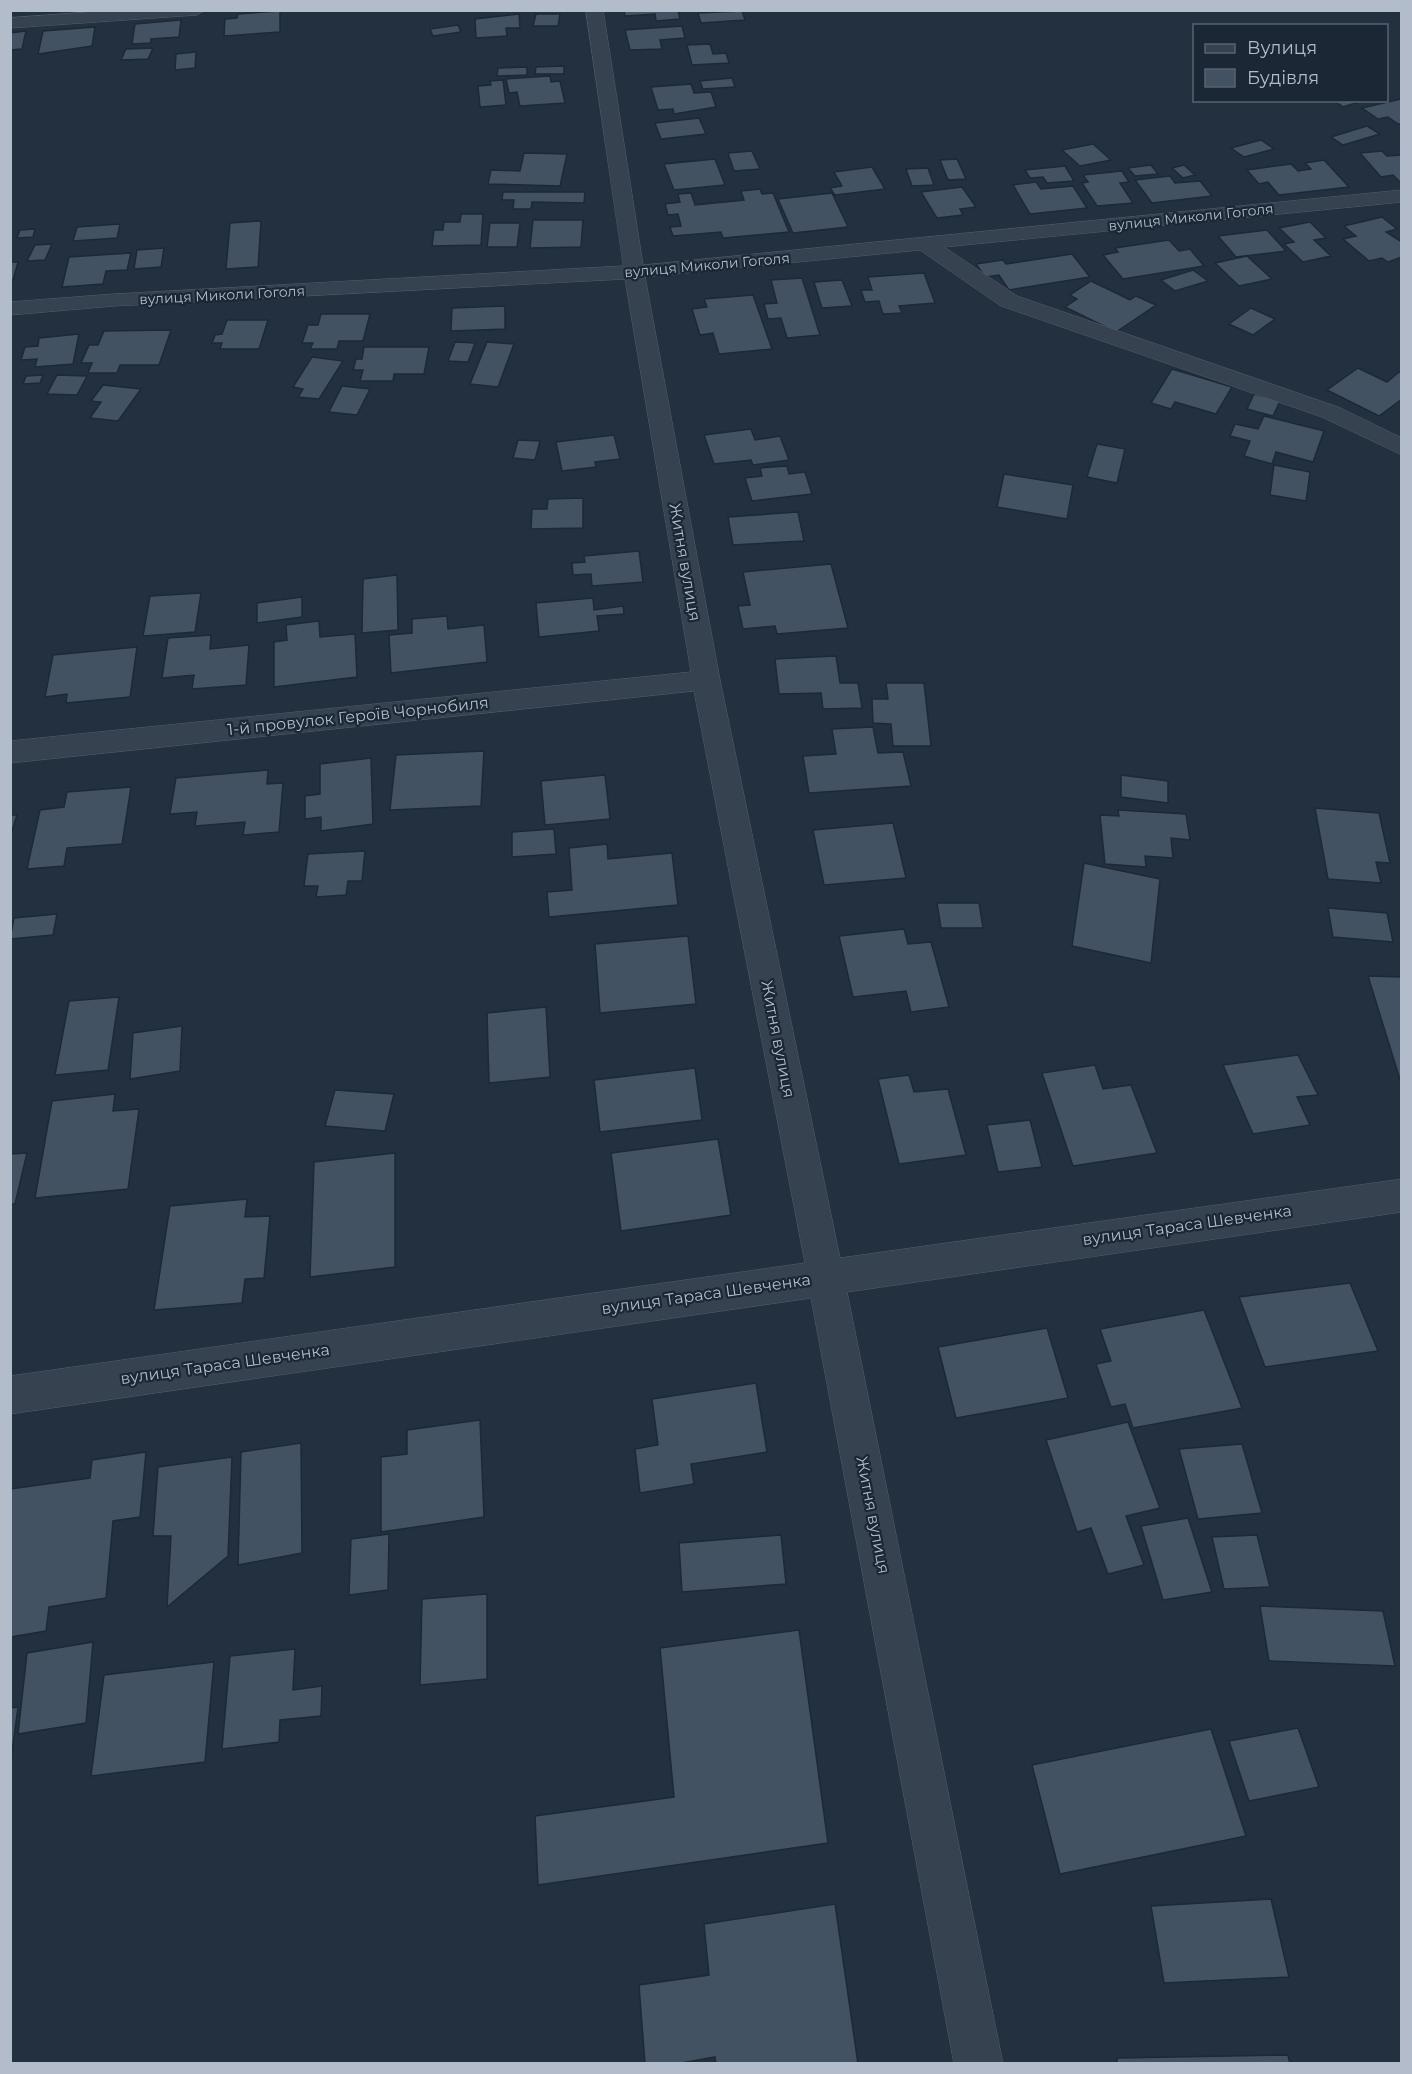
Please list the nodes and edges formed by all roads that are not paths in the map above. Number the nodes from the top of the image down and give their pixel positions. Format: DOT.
graph roads {
  1 [pos="197,10"];
  2 [pos="594,10"];
  3 [pos="10,23"];
  4 [pos="1401,196"];
  5 [pos="925,244"];
  6 [pos="634,272"];
  7 [pos="10,309"];
  8 [pos="1401,448"];
  9 [pos="706,680"];
  10 [pos="10,752"];
  11 [pos="1401,1195"];
  12 [pos="826,1277"];
  13 [pos="10,1395"];
  14 [pos="979,2064"];
  1 -- 3 [label="street"];
  2 -- 6 [label="street, Житня вулиця"];
  4 -- 5 [label="street, вулиця Миколи Гоголя"];
  5 -- 6 [label="street, вулиця Миколи Гоголя"];
  5 -- 8 [label="street"];
  6 -- 7 [label="street, вулиця Миколи Гоголя"];
  6 -- 9 [label="street, Житня вулиця"];
  9 -- 10 [label="street, 1-й провулок Героїв Чорнобиля"];
  9 -- 12 [label="street, Житня вулиця"];
  11 -- 12 [label="street, вулиця Тараса Шевченка"];
  12 -- 13 [label="street, вулиця Тараса Шевченка"];
  12 -- 14 [label="street, Житня вулиця"];
}
